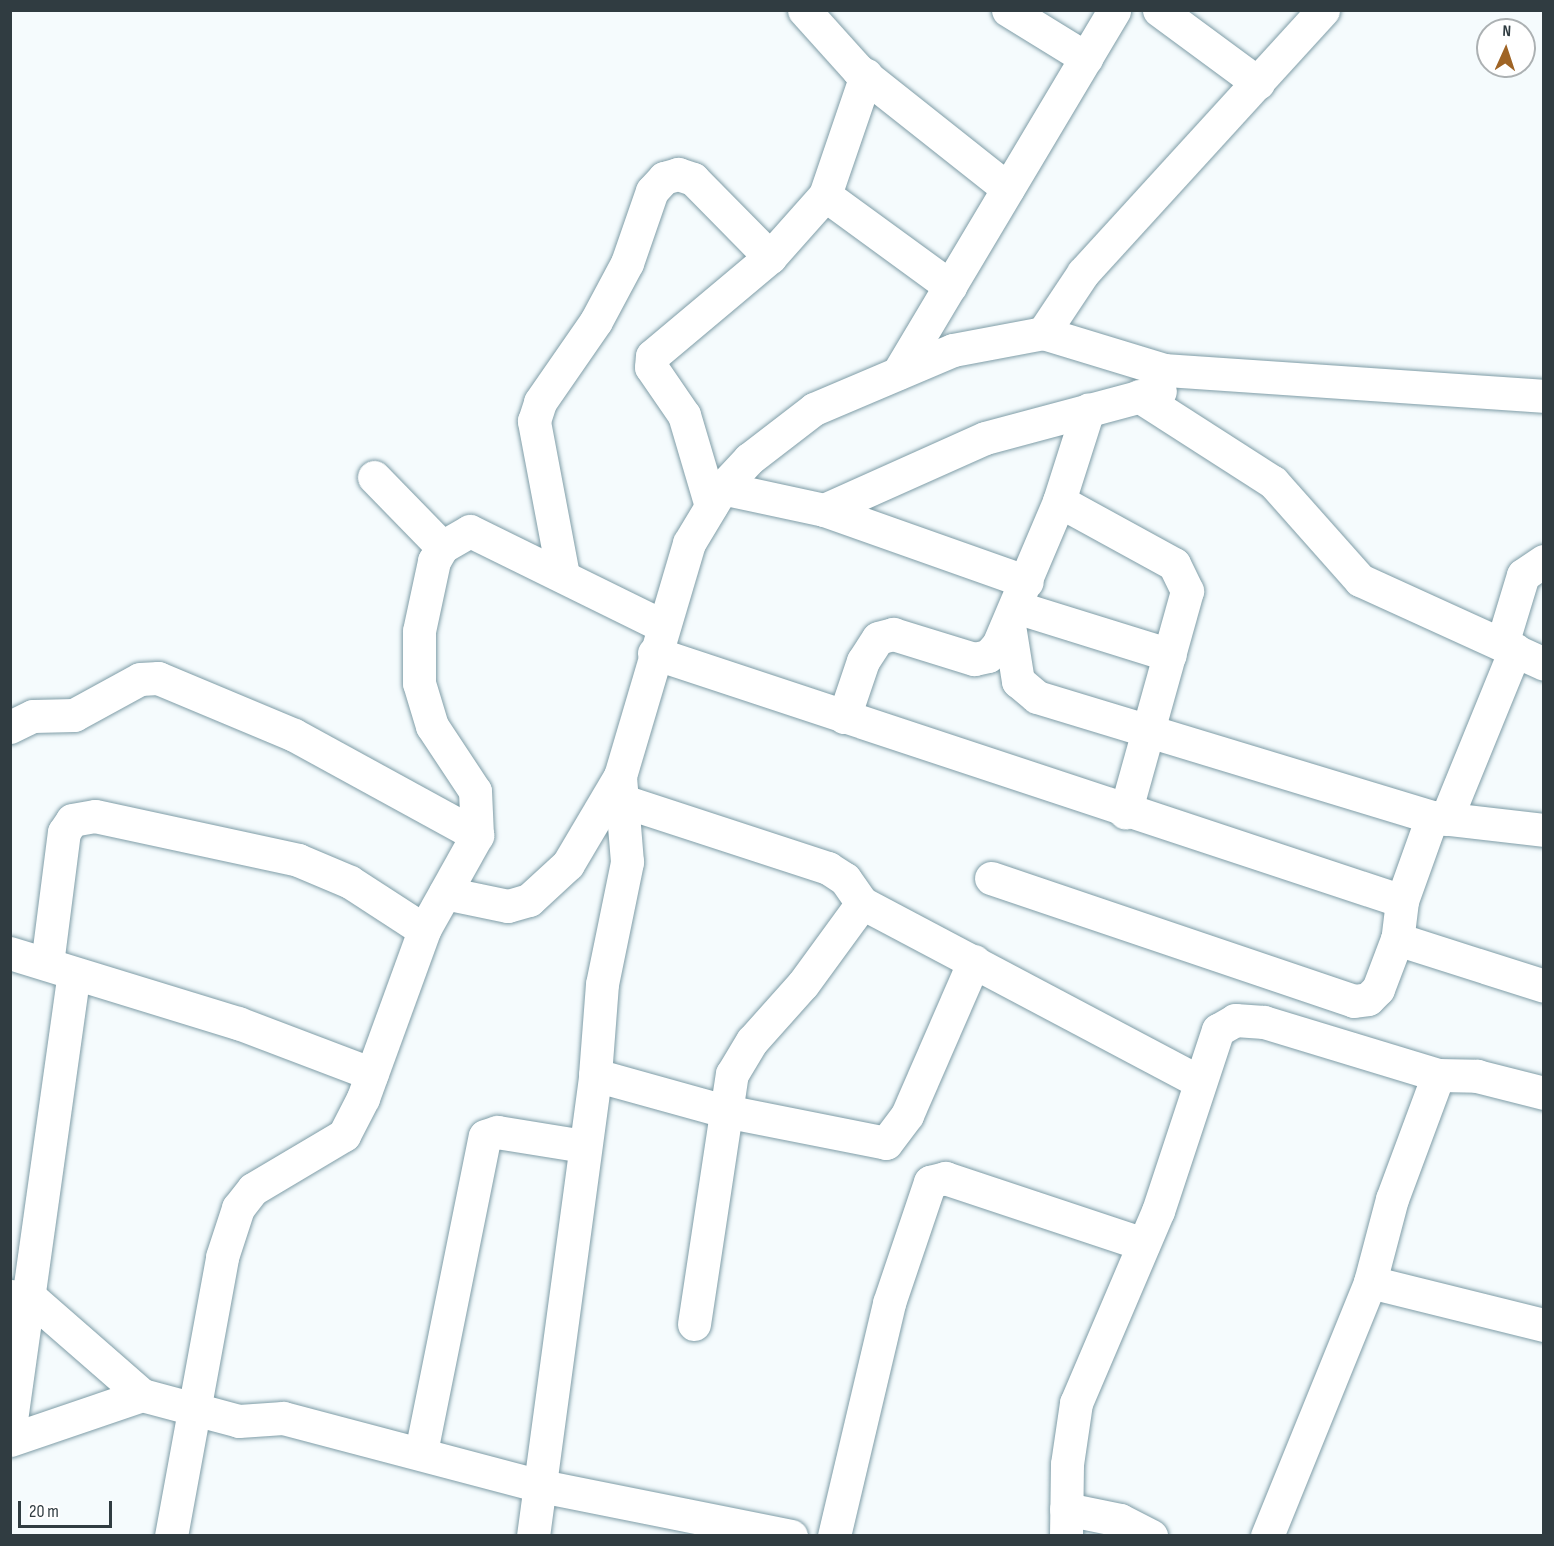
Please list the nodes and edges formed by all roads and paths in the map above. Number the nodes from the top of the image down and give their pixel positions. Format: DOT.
graph roads {
  1 [pos="804,10"];
  2 [pos="1008,10"];
  3 [pos="1114,10"];
  4 [pos="1159,10"];
  5 [pos="1323,10"];
  6 [pos="1086,58"];
  7 [pos="866,75"];
  8 [pos="1258,83"];
  9 [pos="1008,189"];
  10 [pos="825,195"];
  11 [pos="770,257"];
  12 [pos="950,286"];
  13 [pos="1042,333"];
  14 [pos="898,374"];
  15 [pos="1232,375"];
  16 [pos="1139,396"];
  17 [pos="1544,396"];
  18 [pos="1088,410"];
  19 [pos="374,477"];
  20 [pos="717,497"];
  21 [pos="1059,501"];
  22 [pos="824,510"];
  23 [pos="442,547"];
  24 [pos="1544,561"];
  25 [pos="563,575"];
  26 [pos="1018,604"];
  27 [pos="658,640"];
  28 [pos="1520,653"];
  29 [pos="1170,655"];
  30 [pos="844,717"];
  31 [pos="10,727"];
  32 [pos="1148,735"];
  33 [pos="622,788"];
  34 [pos="1125,813"];
  35 [pos="1439,818"];
  36 [pos="1544,830"];
  37 [pos="477,835"];
  38 [pos="990,878"];
  39 [pos="445,892"];
  40 [pos="1402,901"];
  41 [pos="862,903"];
  42 [pos="424,930"];
  43 [pos="1397,939"];
  44 [pos="10,953"];
  45 [pos="974,961"];
  46 [pos="61,968"];
  47 [pos="1544,986"];
  48 [pos="372,1074"];
  49 [pos="595,1075"];
  50 [pos="1438,1075"];
  51 [pos="1200,1082"];
  52 [pos="1544,1093"];
  53 [pos="725,1111"];
  54 [pos="583,1146"];
  55 [pos="1143,1244"];
  56 [pos="1370,1282"];
  57 [pos="21,1297"];
  58 [pos="694,1324"];
  59 [pos="1544,1325"];
  60 [pos="142,1395"];
  61 [pos="194,1409"];
  62 [pos="10,1427"];
  63 [pos="10,1440"];
  64 [pos="421,1452"];
  65 [pos="541,1486"];
  66 [pos="1066,1522"];
  67 [pos="171,1536"];
  68 [pos="532,1536"];
  69 [pos="792,1536"];
  70 [pos="828,1536"];
  71 [pos="834,1536"];
  72 [pos="1151,1536"];
  73 [pos="1267,1536"];
  1 -- 7 [label="street"];
  2 -- 6 [label="street"];
  3 -- 6 [label="street"];
  4 -- 8 [label="street"];
  5 -- 8 [label="street"];
  6 -- 9 [label="street"];
  7 -- 9 [label="street"];
  7 -- 10 [label="street"];
  8 -- 13 [label="street"];
  9 -- 12 [label="street"];
  10 -- 11 [label="street"];
  10 -- 12 [label="street"];
  11 -- 20 [label="street"];
  11 -- 25 [label="street"];
  12 -- 14 [label="street"];
  13 -- 14 [label="street"];
  13 -- 15 [label="street"];
  14 -- 20 [label="street"];
  15 -- 16 [label="street"];
  15 -- 17 [label="street"];
  16 -- 18 [label="street"];
  16 -- 28 [label="street"];
  18 -- 21 [label="street"];
  18 -- 22 [label="street"];
  19 -- 23 [label="street"];
  20 -- 22 [label="street"];
  20 -- 27 [label="street"];
  21 -- 26 [label="street"];
  21 -- 29 [label="street"];
  22 -- 26 [label="street"];
  23 -- 25 [label="street"];
  23 -- 37 [label="street"];
  24 -- 28 [label="street"];
  25 -- 27 [label="street"];
  26 -- 29 [label="street"];
  26 -- 30 [label="street"];
  26 -- 32 [label="street"];
  27 -- 30 [label="street"];
  27 -- 33 [label="street"];
  28 -- 35 [label="street"];
  29 -- 32 [label="street"];
  30 -- 34 [label="street"];
  31 -- 37 [label="street"];
  32 -- 34 [label="street"];
  32 -- 35 [label="street"];
  33 -- 39 [label="street"];
  33 -- 41 [label="street"];
  33 -- 49 [label="street"];
  34 -- 40 [label="street"];
  35 -- 36 [label="street"];
  35 -- 40 [label="street"];
  37 -- 39 [label="street"];
  38 -- 43 [label="street"];
  39 -- 42 [label="street"];
  40 -- 43 [label="street"];
  41 -- 45 [label="street"];
  41 -- 53 [label="street"];
  42 -- 46 [label="street"];
  42 -- 48 [label="street"];
  43 -- 47 [label="street"];
  44 -- 46 [label="street"];
  45 -- 51 [label="street"];
  45 -- 53 [label="street"];
  46 -- 48 [label="street"];
  46 -- 57 [label="street"];
  48 -- 61 [label="street"];
  49 -- 53 [label="street"];
  49 -- 54 [label="street"];
  50 -- 51 [label="street"];
  50 -- 52 [label="street"];
  50 -- 56 [label="street"];
  51 -- 55 [label="street"];
  53 -- 58 [label="street"];
  54 -- 64 [label="street"];
  54 -- 65 [label="street"];
  55 -- 66 [label="street"];
  55 -- 71 [label="street"];
  56 -- 59 [label="street"];
  56 -- 73 [label="street"];
  57 -- 60 [label="street"];
  57 -- 62 [label="street"];
  60 -- 61 [label="street"];
  60 -- 63 [label="street"];
  61 -- 64 [label="street"];
  61 -- 67 [label="street"];
  64 -- 65 [label="street"];
  65 -- 68 [label="street"];
  65 -- 69 [label="street"];
  66 -- 72 [label="street"];
  69 -- 70 [label="street"];
}
